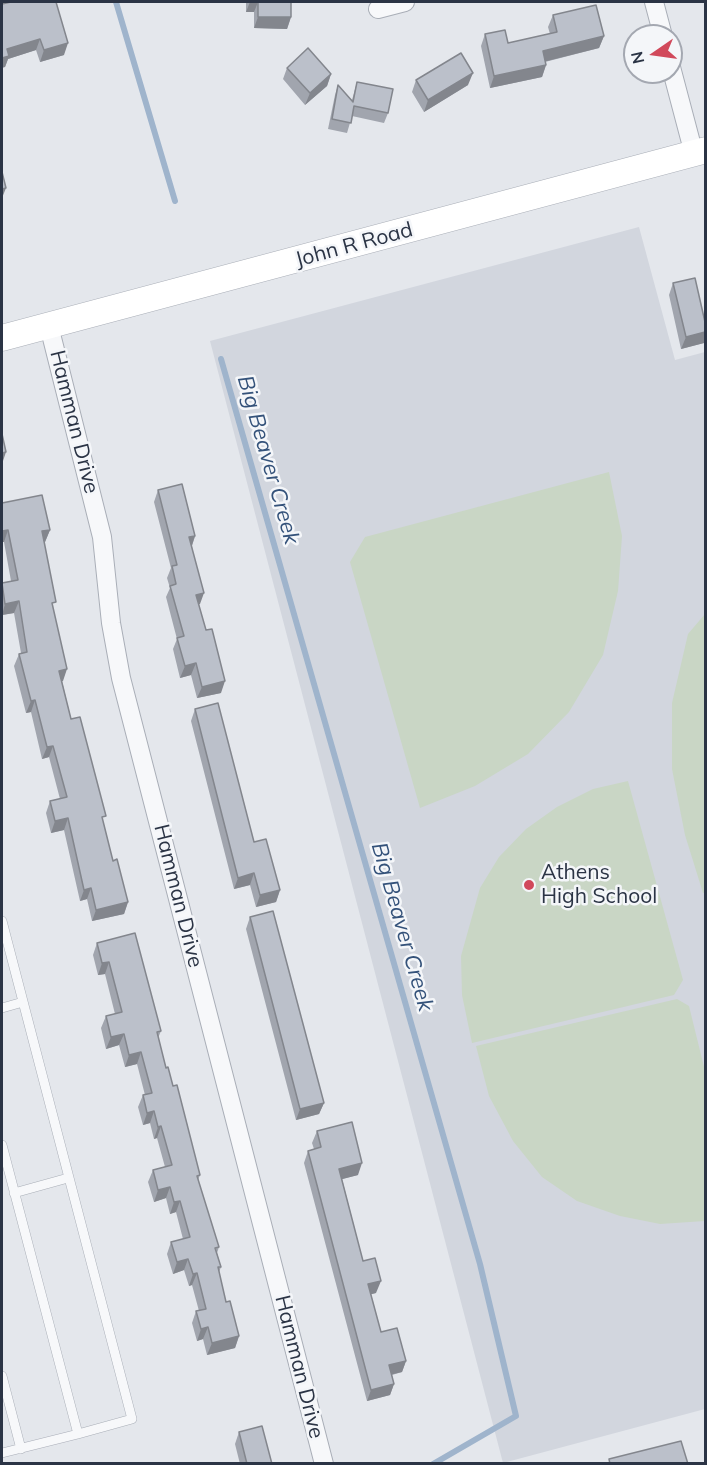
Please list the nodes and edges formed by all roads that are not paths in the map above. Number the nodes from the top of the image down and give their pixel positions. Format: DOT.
graph roads {
  1 [pos="405,2"];
  2 [pos="654,2"];
  3 [pos="378,9"];
  4 [pos="660,24"];
  5 [pos="677,84"];
  6 [pos="700,152"];
  7 [pos="49,326"];
  8 [pos="2,338"];
  9 [pos="2,921"];
  10 [pos="23,1002"];
  11 [pos="2,1008"];
  12 [pos="2,1145"];
  13 [pos="69,1178"];
  14 [pos="6,1180"];
  15 [pos="14,1193"];
  16 [pos="2,1376"];
  17 [pos="78,1434"];
  18 [pos="21,1449"];
  19 [pos="2,1453"];
  20 [pos="324,1464"];
  1 -- 3 [label="street"];
  2 -- 4 [label="street"];
  5 -- 6 [label="street"];
  6 -- 7 [label="main road, John R Road"];
  7 -- 8 [label="main road, John R Road"];
  7 -- 20 [label="street, Hamman Drive"];
  9 -- 10 [label="lane"];
  10 -- 11 [label="lane"];
  10 -- 13 [label="lane"];
  12 -- 14 [label="lane"];
  13 -- 15 [label="lane"];
  13 -- 17 [label="lane"];
  14 -- 15 [label="lane"];
  15 -- 17 [label="lane"];
  16 -- 18 [label="lane"];
  17 -- 18 [label="lane"];
  18 -- 19 [label="lane"];
}
